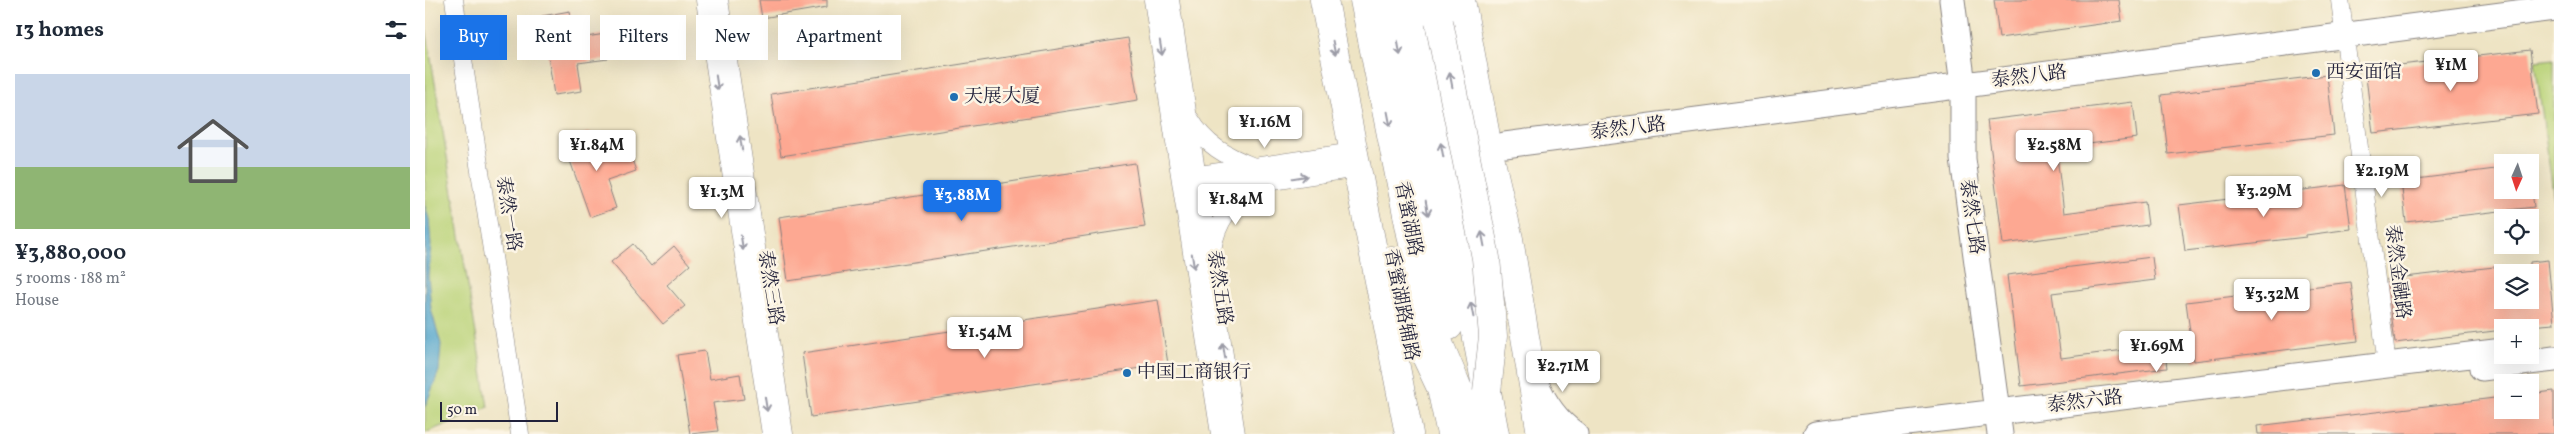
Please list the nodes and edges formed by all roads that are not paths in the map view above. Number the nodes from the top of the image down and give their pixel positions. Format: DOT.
graph roads {
  1 [pos="454,0"];
  2 [pos="705,0"];
  3 [pos="719,0"];
  4 [pos="1153,0"];
  5 [pos="1171,0"];
  6 [pos="1324,0"];
  7 [pos="1342,0"];
  8 [pos="1364,0"];
  9 [pos="1390,0"];
  10 [pos="1413,0"];
  11 [pos="1461,0"];
  12 [pos="1478,0"];
  13 [pos="1952,0"];
  14 [pos="2340,0"];
  15 [pos="2554,8"];
  16 [pos="1437,11"];
  17 [pos="2345,36"];
  18 [pos="1963,85"];
  19 [pos="1188,116"];
  20 [pos="1505,145"];
  21 [pos="1356,160"];
  22 [pos="1254,175"];
  23 [pos="1190,185"];
  24 [pos="1509,239"];
  25 [pos="1392,261"];
  26 [pos="1211,265"];
  27 [pos="2554,345"];
  28 [pos="2539,347"];
  29 [pos="2494,352"];
  30 [pos="2554,359"];
  31 [pos="2387,365"];
  32 [pos="1530,370"];
  33 [pos="1474,394"];
  34 [pos="1998,424"];
  35 [pos="520,434"];
  36 [pos="771,434"];
  37 [pos="784,434"];
  38 [pos="1220,434"];
  39 [pos="1236,434"];
  40 [pos="1409,434"];
  41 [pos="1426,434"];
  42 [pos="1451,434"];
  43 [pos="1469,434"];
  44 [pos="1495,434"];
  45 [pos="1541,434"];
  46 [pos="1575,434"];
  47 [pos="1816,434"];
  48 [pos="1931,434"];
  1 -- 35 [label="street, 泰然一路"];
  2 -- 36 [label="street, 泰然三路, one-way"];
  37 -- 3 [label="street, 泰然三路, one-way"];
  4 -- 23 [label="street, 泰然五路, one-way"];
  5 -- 19 [label="street, 泰然五路"];
  6 -- 21 [label="main road, one-way"];
  7 -- 25 [label="main road, 香蜜湖路辅路"];
  8 -- 33 [label="main road, 香蜜湖路, one-way"];
  9 -- 33 [label="main road, one-way"];
  33 -- 10 [label="main road, one-way, bridge"];
  11 -- 24 [label="main road"];
  12 -- 20 [label="main road"];
  13 -- 18 [label="street, 泰然七路"];
  14 -- 17 [label="street, 泰然金融路"];
  15 -- 17 [label="street, 泰然八路"];
  33 -- 16 [label="main road, 香蜜湖路, one-way, bridge"];
  17 -- 18 [label="street, 泰然八路"];
  17 -- 31 [label="street, 泰然金融路"];
  18 -- 20 [label="street, 泰然八路"];
  18 -- 34 [label="street, 泰然七路"];
  19 -- 22 [label="street"];
  19 -- 23 [label="street, 泰然五路"];
  20 -- 24 [label="main road"];
  21 -- 22 [label="street"];
  21 -- 40 [label="main road"];
  22 -- 23 [label="street"];
  22 -- 26 [label="street"];
  23 -- 26 [label="street, 泰然五路"];
  23 -- 38 [label="street, 泰然五路, one-way"];
  24 -- 32 [label="main road"];
  25 -- 41 [label="main road, 香蜜湖路辅路"];
  25 -- 42 [label="main road"];
  39 -- 26 [label="street, 泰然五路, one-way"];
  27 -- 28 [label="street"];
  29 -- 31 [label="street, 泰然六路"];
  30 -- 34 [label="street, 泰然六路"];
  31 -- 34 [label="street, 泰然六路"];
  32 -- 45 [label="main road"];
  32 -- 46 [label="street"];
  33 -- 43 [label="main road, 香蜜湖路"];
  33 -- 44 [label="main road, 香蜜湖路"];
  34 -- 47 [label="street, 泰然六路"];
  34 -- 48 [label="street, 泰然六路"];
}
